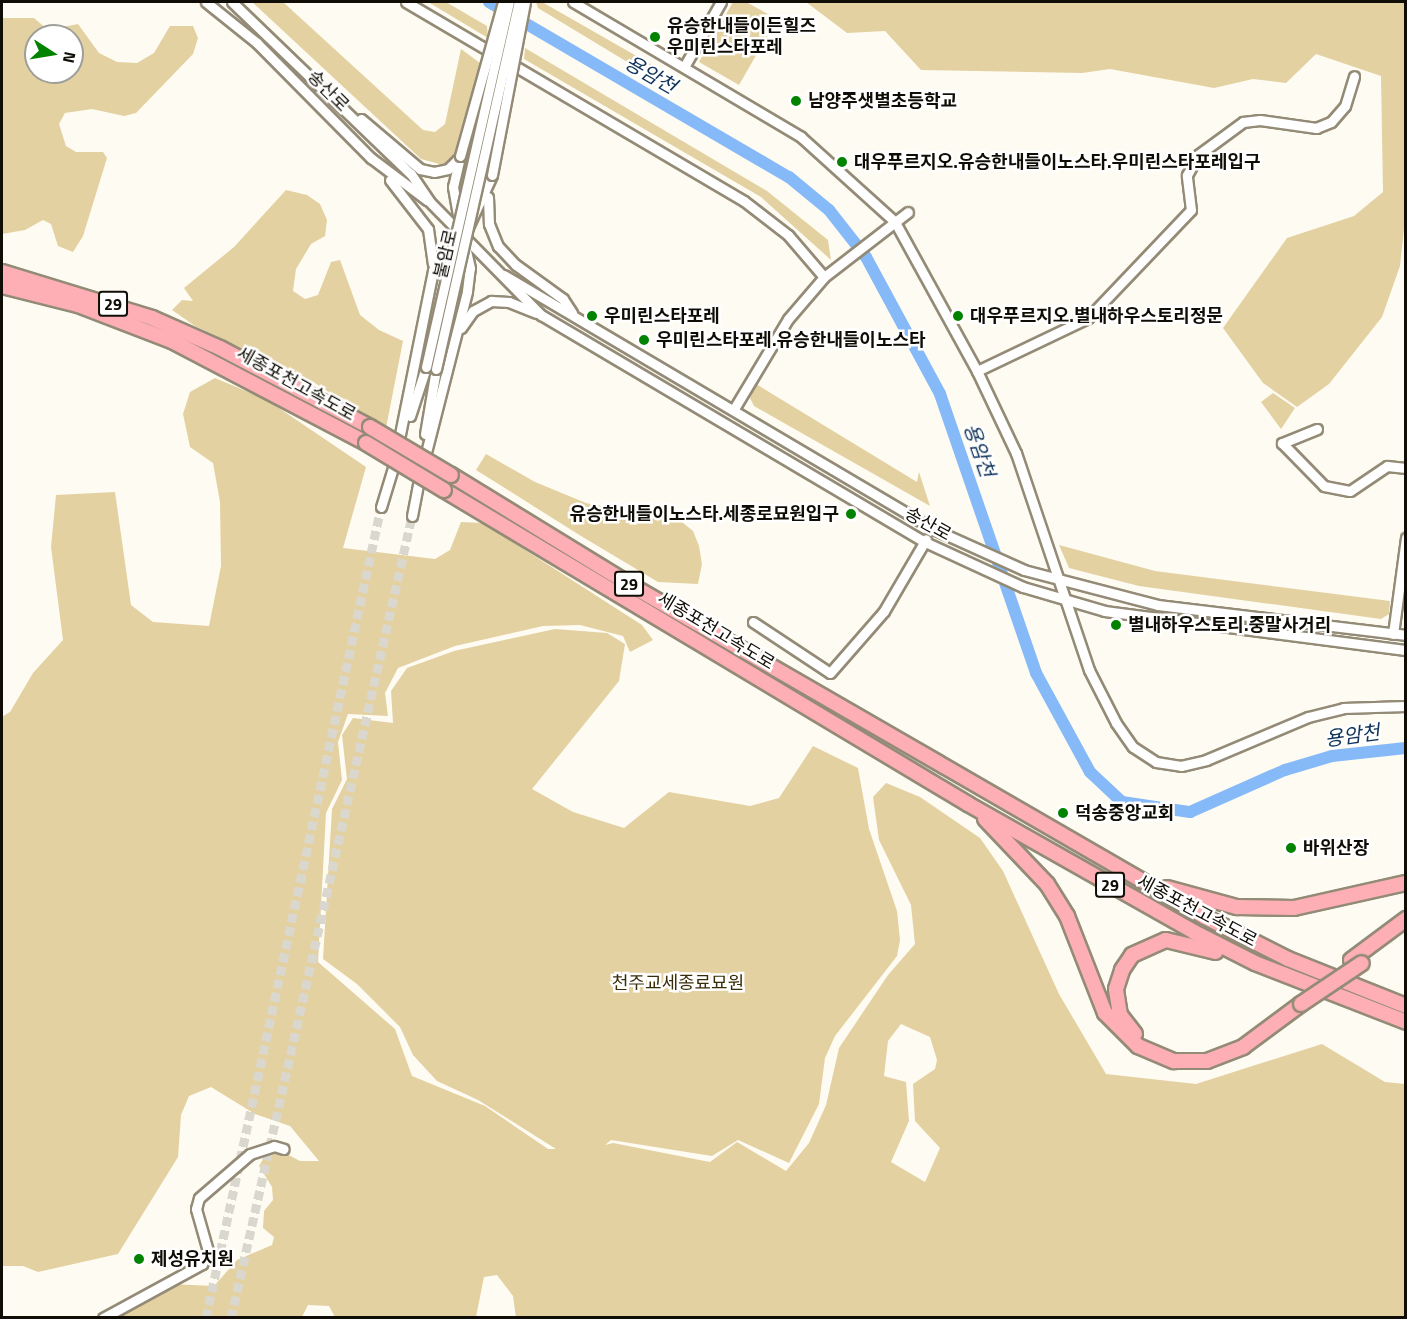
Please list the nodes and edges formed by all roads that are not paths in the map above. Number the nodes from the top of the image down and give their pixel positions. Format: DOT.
graph roads {
  1 [pos="206,2"];
  2 [pos="232,2"];
  3 [pos="406,2"];
  4 [pos="502,2"];
  5 [pos="509,2"];
  6 [pos="519,2"];
  7 [pos="525,2"];
  8 [pos="573,2"];
  9 [pos="721,2"];
  10 [pos="684,67"];
  11 [pos="1353,76"];
  12 [pos="333,98"];
  13 [pos="460,156"];
  14 [pos="376,162"];
  15 [pos="488,189"];
  16 [pos="429,201"];
  17 [pos="908,212"];
  18 [pos="895,222"];
  19 [pos="462,236"];
  20 [pos="433,270"];
  21 [pos="496,271"];
  22 [pos="2,272"];
  23 [pos="825,277"];
  24 [pos="2,286"];
  25 [pos="541,315"];
  26 [pos="575,317"];
  27 [pos="455,337"];
  28 [pos="217,354"];
  29 [pos="431,368"];
  30 [pos="977,371"];
  31 [pos="734,409"];
  32 [pos="1317,429"];
  33 [pos="396,459"];
  34 [pos="1406,468"];
  35 [pos="419,480"];
  36 [pos="381,507"];
  37 [pos="412,516"];
  38 [pos="931,528"];
  39 [pos="1406,538"];
  40 [pos="925,542"];
  41 [pos="1061,583"];
  42 [pos="1402,586"];
  43 [pos="1067,600"];
  44 [pos="753,622"];
  45 [pos="1393,634"];
  46 [pos="1406,635"];
  47 [pos="1406,650"];
  48 [pos="1406,706"];
  49 [pos="968,804"];
  50 [pos="1116,866"];
  51 [pos="1406,883"];
  52 [pos="1406,919"];
  53 [pos="1406,927"];
  54 [pos="1356,962"];
  55 [pos="1255,963"];
  56 [pos="1297,1003"];
  57 [pos="1406,1006"];
  58 [pos="1406,1023"];
  59 [pos="284,1149"];
  60 [pos="103,1317"];
  1 -- 14 [label="street, 송산로"];
  2 -- 12 [label="street, 송산로"];
  3 -- 23 [label="street"];
  4 -- 13 [label="street, bridge"];
  5 -- 29 [label="street, 불암로, bridge"];
  6 -- 29 [label="street, 불암로, bridge"];
  7 -- 15 [label="street, bridge"];
  8 -- 10 [label="street"];
  9 -- 10 [label="street"];
  10 -- 18 [label="street"];
  11 -- 30 [label="street"];
  12 -- 13 [label="street"];
  12 -- 16 [label="street, 송산로"];
  13 -- 19 [label="street"];
  14 -- 16 [label="street, 송산로"];
  14 -- 20 [label="street"];
  15 -- 19 [label="street"];
  15 -- 26 [label="street"];
  16 -- 19 [label="street, 송산로"];
  17 -- 18 [label="street"];
  18 -- 23 [label="street"];
  18 -- 30 [label="street"];
  19 -- 20 [label="street"];
  19 -- 21 [label="street, 송산로"];
  19 -- 27 [label="street"];
  20 -- 33 [label="street"];
  21 -- 25 [label="street, 송산로"];
  21 -- 26 [label="street, 송산로"];
  22 -- 28 [label="highway, 세종포천고속도로 / 29"];
  23 -- 31 [label="street"];
  24 -- 28 [label="highway, 세종포천고속도로 / 29"];
  25 -- 27 [label="street"];
  25 -- 40 [label="street, 송산로"];
  26 -- 31 [label="street, 송산로"];
  27 -- 35 [label="street"];
  28 -- 49 [label="highway, 세종포천고속도로 / 29, bridge"];
  28 -- 50 [label="highway, 세종포천고속도로 / 29, bridge"];
  29 -- 33 [label="street, 불암로"];
  29 -- 35 [label="street, 불암로"];
  30 -- 41 [label="street"];
  31 -- 38 [label="street, 송산로"];
  32 -- 34 [label="street"];
  33 -- 36 [label="street, 불암로"];
  35 -- 37 [label="street, 불암로"];
  38 -- 40 [label="street"];
  38 -- 41 [label="street, 송산로"];
  39 -- 42 [label="street"];
  40 -- 43 [label="street, 송산로"];
  40 -- 44 [label="street"];
  41 -- 43 [label="street"];
  41 -- 45 [label="street, 송산로"];
  42 -- 45 [label="street"];
  43 -- 47 [label="street, 송산로"];
  43 -- 48 [label="street"];
  45 -- 46 [label="street, 송산로"];
  49 -- 55 [label="highway, 세종포천고속도로 / 29"];
  49 -- 56 [label="highway"];
  50 -- 51 [label="highway"];
  50 -- 57 [label="highway, 세종포천고속도로 / 29"];
  52 -- 54 [label="highway"];
  53 -- 54 [label="highway"];
  54 -- 56 [label="highway, bridge"];
  55 -- 56 [label="highway"];
  55 -- 58 [label="highway, 세종포천고속도로 / 29"];
  59 -- 60 [label="street"];
}
